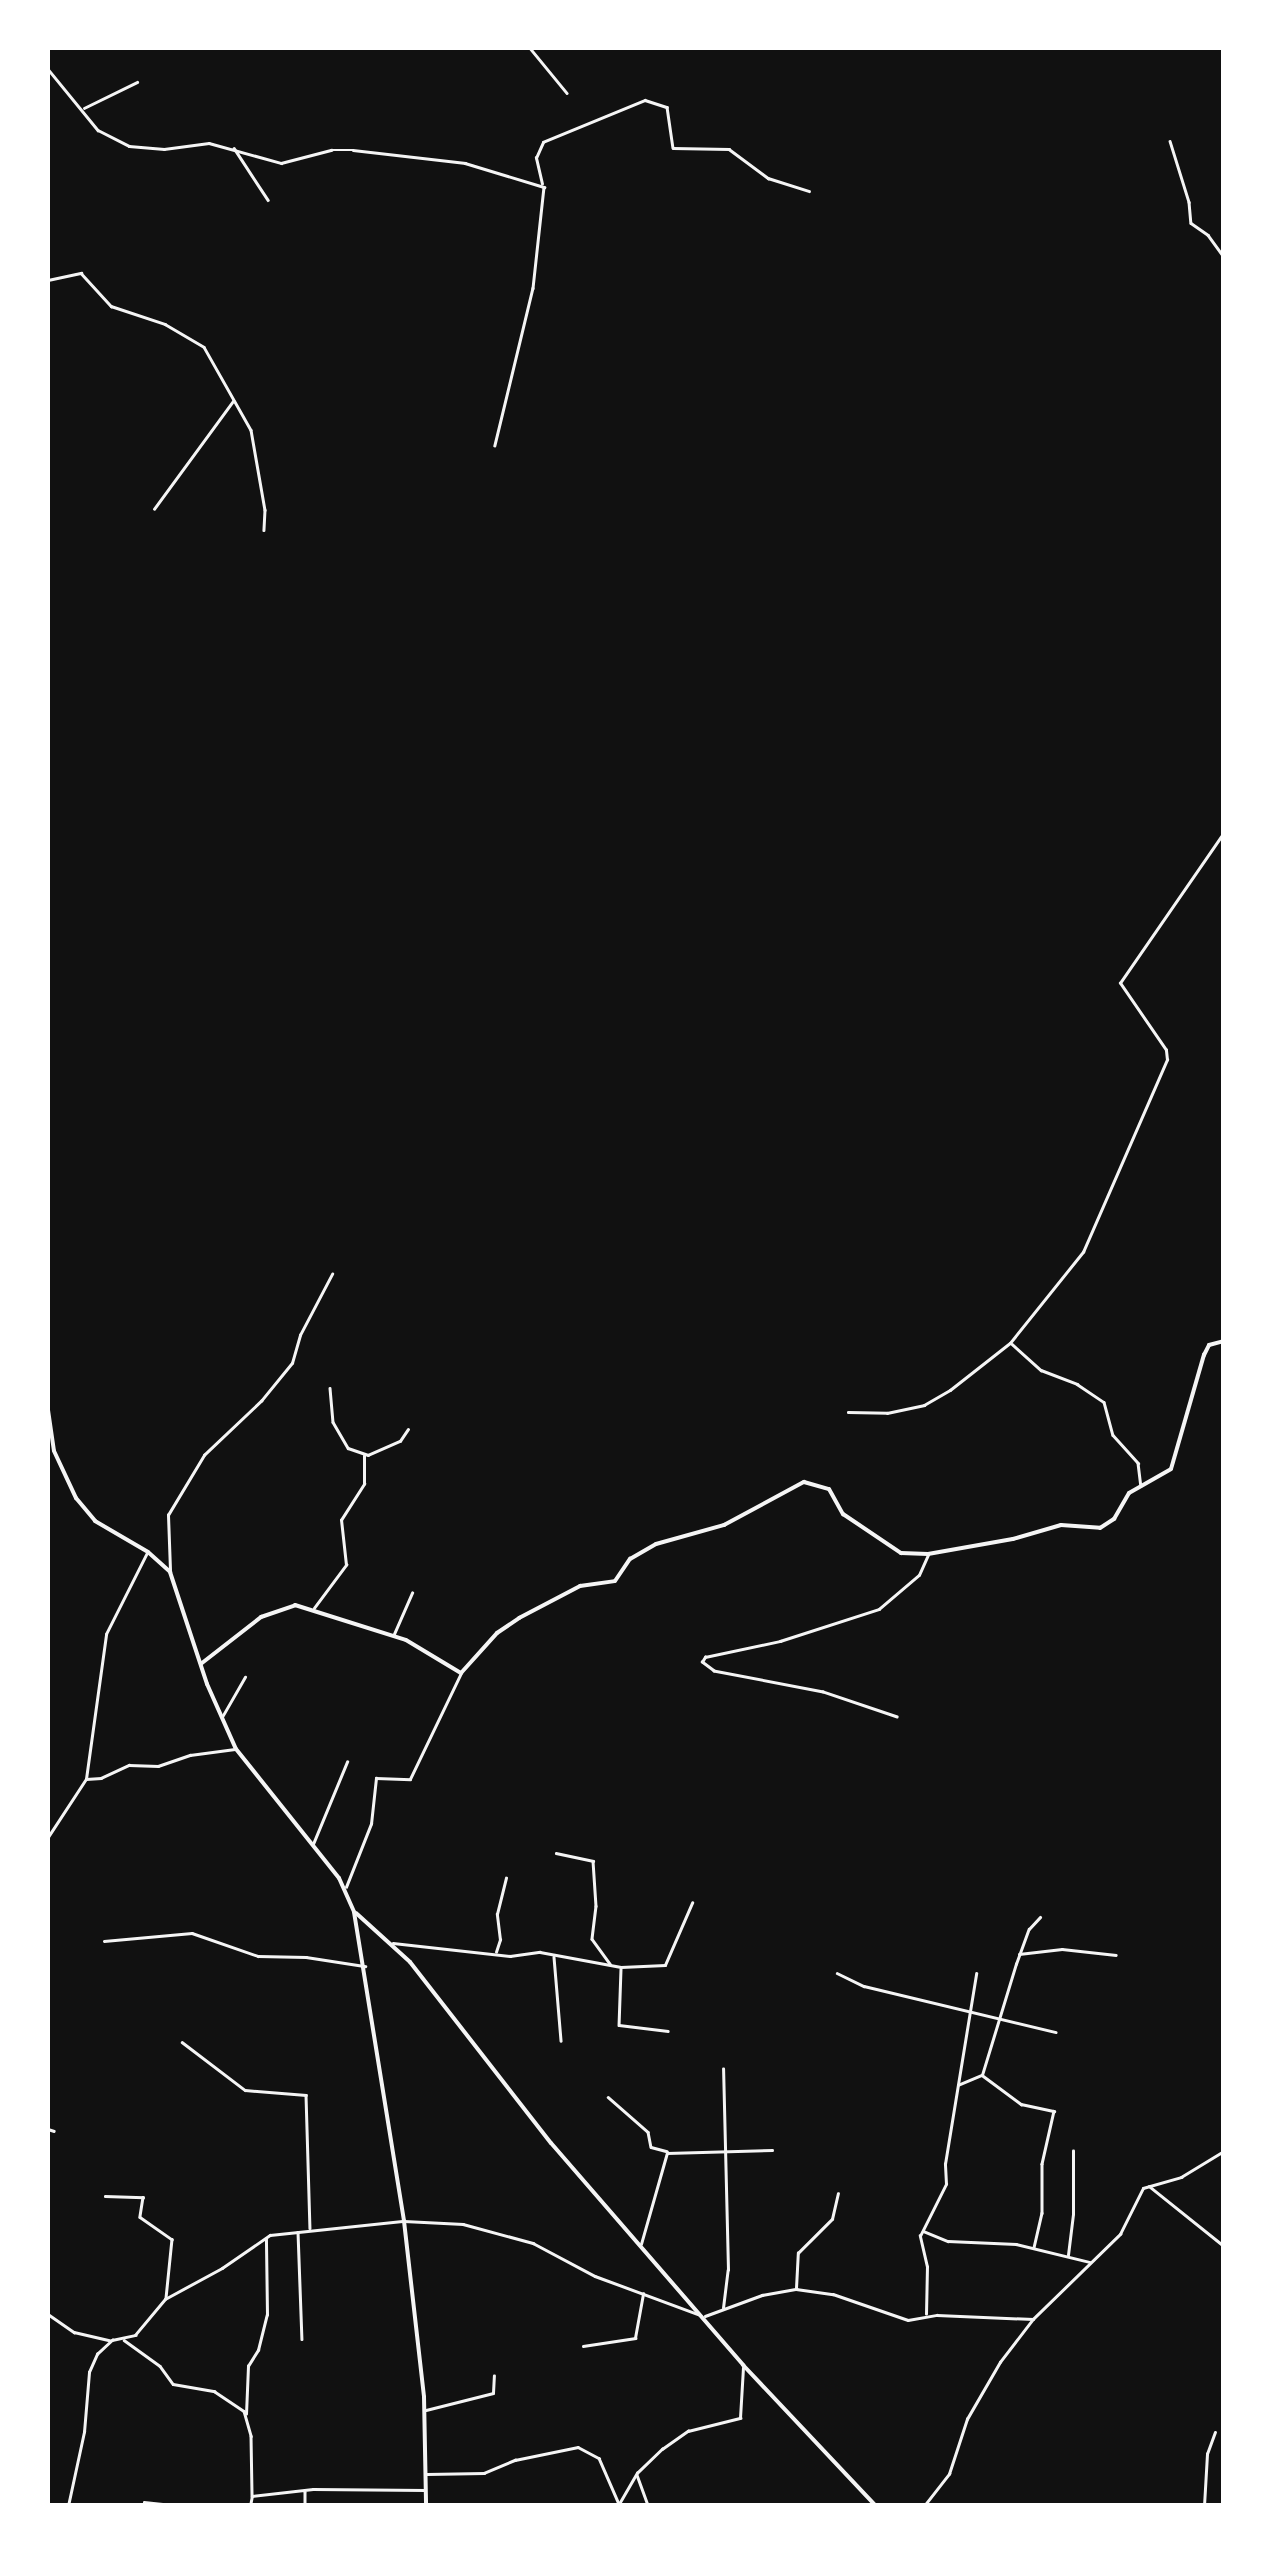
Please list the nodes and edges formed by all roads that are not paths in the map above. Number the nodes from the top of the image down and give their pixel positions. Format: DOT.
graph roads {
  1 [pos="530,48"];
  2 [pos="48,68"];
  3 [pos="138,82"];
  4 [pos="566,93"];
  5 [pos="83,109"];
  6 [pos="1170,141"];
  7 [pos="233,147"];
  8 [pos="542,185"];
  9 [pos="810,192"];
  10 [pos="268,200"];
  11 [pos="1224,257"];
  12 [pos="48,280"];
  13 [pos="233,401"];
  14 [pos="495,445"];
  15 [pos="154,509"];
  16 [pos="264,530"];
  17 [pos="1224,832"];
  18 [pos="332,1274"];
  19 [pos="1224,1341"];
  20 [pos="1010,1343"];
  21 [pos="330,1388"];
  22 [pos="48,1410"];
  23 [pos="848,1412"];
  24 [pos="408,1429"];
  25 [pos="364,1456"];
  26 [pos="1141,1487"];
  27 [pos="148,1552"];
  28 [pos="928,1554"];
  29 [pos="170,1572"];
  30 [pos="412,1593"];
  31 [pos="313,1609"];
  32 [pos="394,1636"];
  33 [pos="202,1663"];
  34 [pos="461,1673"];
  35 [pos="245,1677"];
  36 [pos="897,1717"];
  37 [pos="221,1719"];
  38 [pos="236,1749"];
  39 [pos="347,1762"];
  40 [pos="86,1779"];
  41 [pos="48,1836"];
  42 [pos="312,1845"];
  43 [pos="556,1853"];
  44 [pos="506,1878"];
  45 [pos="345,1888"];
  46 [pos="692,1903"];
  47 [pos="354,1912"];
  48 [pos="1040,1917"];
  49 [pos="104,1940"];
  50 [pos="390,1942"];
  51 [pos="495,1953"];
  52 [pos="1019,1954"];
  53 [pos="554,1955"];
  54 [pos="1116,1955"];
  55 [pos="611,1965"];
  56 [pos="365,1966"];
  57 [pos="622,1967"];
  58 [pos="837,1973"];
  59 [pos="976,1974"];
  60 [pos="967,2010"];
  61 [pos="1002,2018"];
  62 [pos="668,2031"];
  63 [pos="1056,2032"];
  64 [pos="561,2041"];
  65 [pos="182,2042"];
  66 [pos="724,2070"];
  67 [pos="982,2075"];
  68 [pos="956,2086"];
  69 [pos="608,2097"];
  70 [pos="48,2129"];
  71 [pos="54,2130"];
  72 [pos="772,2150"];
  73 [pos="1073,2151"];
  74 [pos="1224,2151"];
  75 [pos="669,2152"];
  76 [pos="724,2153"];
  77 [pos="1148,2185"];
  78 [pos="838,2194"];
  79 [pos="105,2196"];
  80 [pos="404,2221"];
  81 [pos="310,2230"];
  82 [pos="922,2230"];
  83 [pos="298,2231"];
  84 [pos="265,2238"];
  85 [pos="641,2244"];
  86 [pos="1224,2246"];
  87 [pos="1034,2247"];
  88 [pos="1068,2256"];
  89 [pos="1092,2262"];
  90 [pos="796,2289"];
  91 [pos="643,2292"];
  92 [pos="166,2299"];
  93 [pos="722,2309"];
  94 [pos="48,2314"];
  95 [pos="704,2316"];
  96 [pos="926,2316"];
  97 [pos="1033,2318"];
  98 [pos="122,2339"];
  99 [pos="302,2339"];
  100 [pos="112,2340"];
  101 [pos="584,2346"];
  102 [pos="743,2365"];
  103 [pos="494,2376"];
  104 [pos="425,2411"];
  105 [pos="246,2414"];
  106 [pos="1215,2432"];
  107 [pos="637,2473"];
  108 [pos="426,2474"];
  109 [pos="304,2490"];
  110 [pos="426,2490"];
  111 [pos="252,2496"];
  112 [pos="144,2502"];
  113 [pos="618,2505"];
  114 [pos="68,2506"];
  115 [pos="182,2506"];
  116 [pos="250,2506"];
  117 [pos="305,2506"];
  118 [pos="426,2506"];
  119 [pos="648,2506"];
  120 [pos="876,2506"];
  121 [pos="924,2506"];
  122 [pos="1204,2506"];
  1 -- 4 [label="street"];
  2 -- 5 [label="street"];
  3 -- 5 [label="street"];
  5 -- 7 [label="street"];
  6 -- 11 [label="street"];
  7 -- 8 [label="street"];
  7 -- 10 [label="street"];
  8 -- 9 [label="street"];
  8 -- 14 [label="street"];
  12 -- 13 [label="street"];
  13 -- 15 [label="street"];
  13 -- 16 [label="street"];
  17 -- 20 [label="street"];
  18 -- 29 [label="street"];
  19 -- 26 [label="street"];
  20 -- 23 [label="street"];
  20 -- 26 [label="street"];
  21 -- 25 [label="street"];
  22 -- 27 [label="street"];
  24 -- 25 [label="street"];
  25 -- 31 [label="street"];
  26 -- 28 [label="street"];
  27 -- 29 [label="street"];
  27 -- 40 [label="street"];
  28 -- 34 [label="street"];
  28 -- 36 [label="street"];
  29 -- 33 [label="street"];
  30 -- 32 [label="street"];
  31 -- 32 [label="street"];
  31 -- 33 [label="street"];
  32 -- 34 [label="street"];
  33 -- 37 [label="street"];
  34 -- 45 [label="street"];
  35 -- 37 [label="street"];
  37 -- 38 [label="street"];
  38 -- 40 [label="street"];
  38 -- 42 [label="street"];
  39 -- 42 [label="street"];
  40 -- 41 [label="street"];
  42 -- 45 [label="street"];
  43 -- 55 [label="street"];
  44 -- 51 [label="street"];
  45 -- 47 [label="street"];
  46 -- 57 [label="street"];
  47 -- 50 [label="street"];
  47 -- 56 [label="street"];
  48 -- 52 [label="street"];
  49 -- 56 [label="street"];
  50 -- 51 [label="street"];
  50 -- 85 [label="street"];
  51 -- 53 [label="street"];
  52 -- 54 [label="street"];
  52 -- 61 [label="street"];
  53 -- 55 [label="street"];
  53 -- 64 [label="street"];
  55 -- 57 [label="street"];
  56 -- 80 [label="street"];
  57 -- 62 [label="street"];
  58 -- 60 [label="street"];
  59 -- 60 [label="street"];
  60 -- 61 [label="street"];
  60 -- 68 [label="street"];
  61 -- 63 [label="street"];
  61 -- 67 [label="street"];
  65 -- 81 [label="street"];
  66 -- 76 [label="street"];
  67 -- 68 [label="street"];
  67 -- 87 [label="street"];
  68 -- 82 [label="street"];
  69 -- 75 [label="street"];
  70 -- 71 [label="street"];
  72 -- 76 [label="street"];
  73 -- 88 [label="street"];
  74 -- 77 [label="street"];
  75 -- 76 [label="street"];
  75 -- 85 [label="street"];
  76 -- 93 [label="street"];
  77 -- 86 [label="street"];
  77 -- 89 [label="street"];
  78 -- 90 [label="street"];
  79 -- 92 [label="street"];
  80 -- 81 [label="street"];
  80 -- 91 [label="street"];
  80 -- 104 [label="street"];
  81 -- 83 [label="street"];
  82 -- 87 [label="street"];
  82 -- 96 [label="street"];
  83 -- 84 [label="street"];
  83 -- 99 [label="street"];
  84 -- 92 [label="street"];
  84 -- 105 [label="street"];
  85 -- 95 [label="street"];
  87 -- 88 [label="street"];
  88 -- 89 [label="street"];
  89 -- 97 [label="street"];
  90 -- 93 [label="street"];
  90 -- 96 [label="street"];
  91 -- 95 [label="street"];
  91 -- 101 [label="street"];
  92 -- 98 [label="street"];
  93 -- 95 [label="street"];
  94 -- 100 [label="street"];
  95 -- 102 [label="street"];
  96 -- 97 [label="street"];
  97 -- 121 [label="street"];
  98 -- 100 [label="street"];
  98 -- 105 [label="street"];
  100 -- 114 [label="street"];
  102 -- 107 [label="street"];
  102 -- 120 [label="street"];
  103 -- 104 [label="street"];
  104 -- 108 [label="street"];
  105 -- 111 [label="street"];
  106 -- 122 [label="street"];
  107 -- 113 [label="street"];
  107 -- 119 [label="street"];
  108 -- 110 [label="street"];
  108 -- 113 [label="street"];
  109 -- 110 [label="street"];
  109 -- 111 [label="street"];
  109 -- 117 [label="street"];
  110 -- 118 [label="street"];
  111 -- 116 [label="street"];
  112 -- 115 [label="street"];
}
